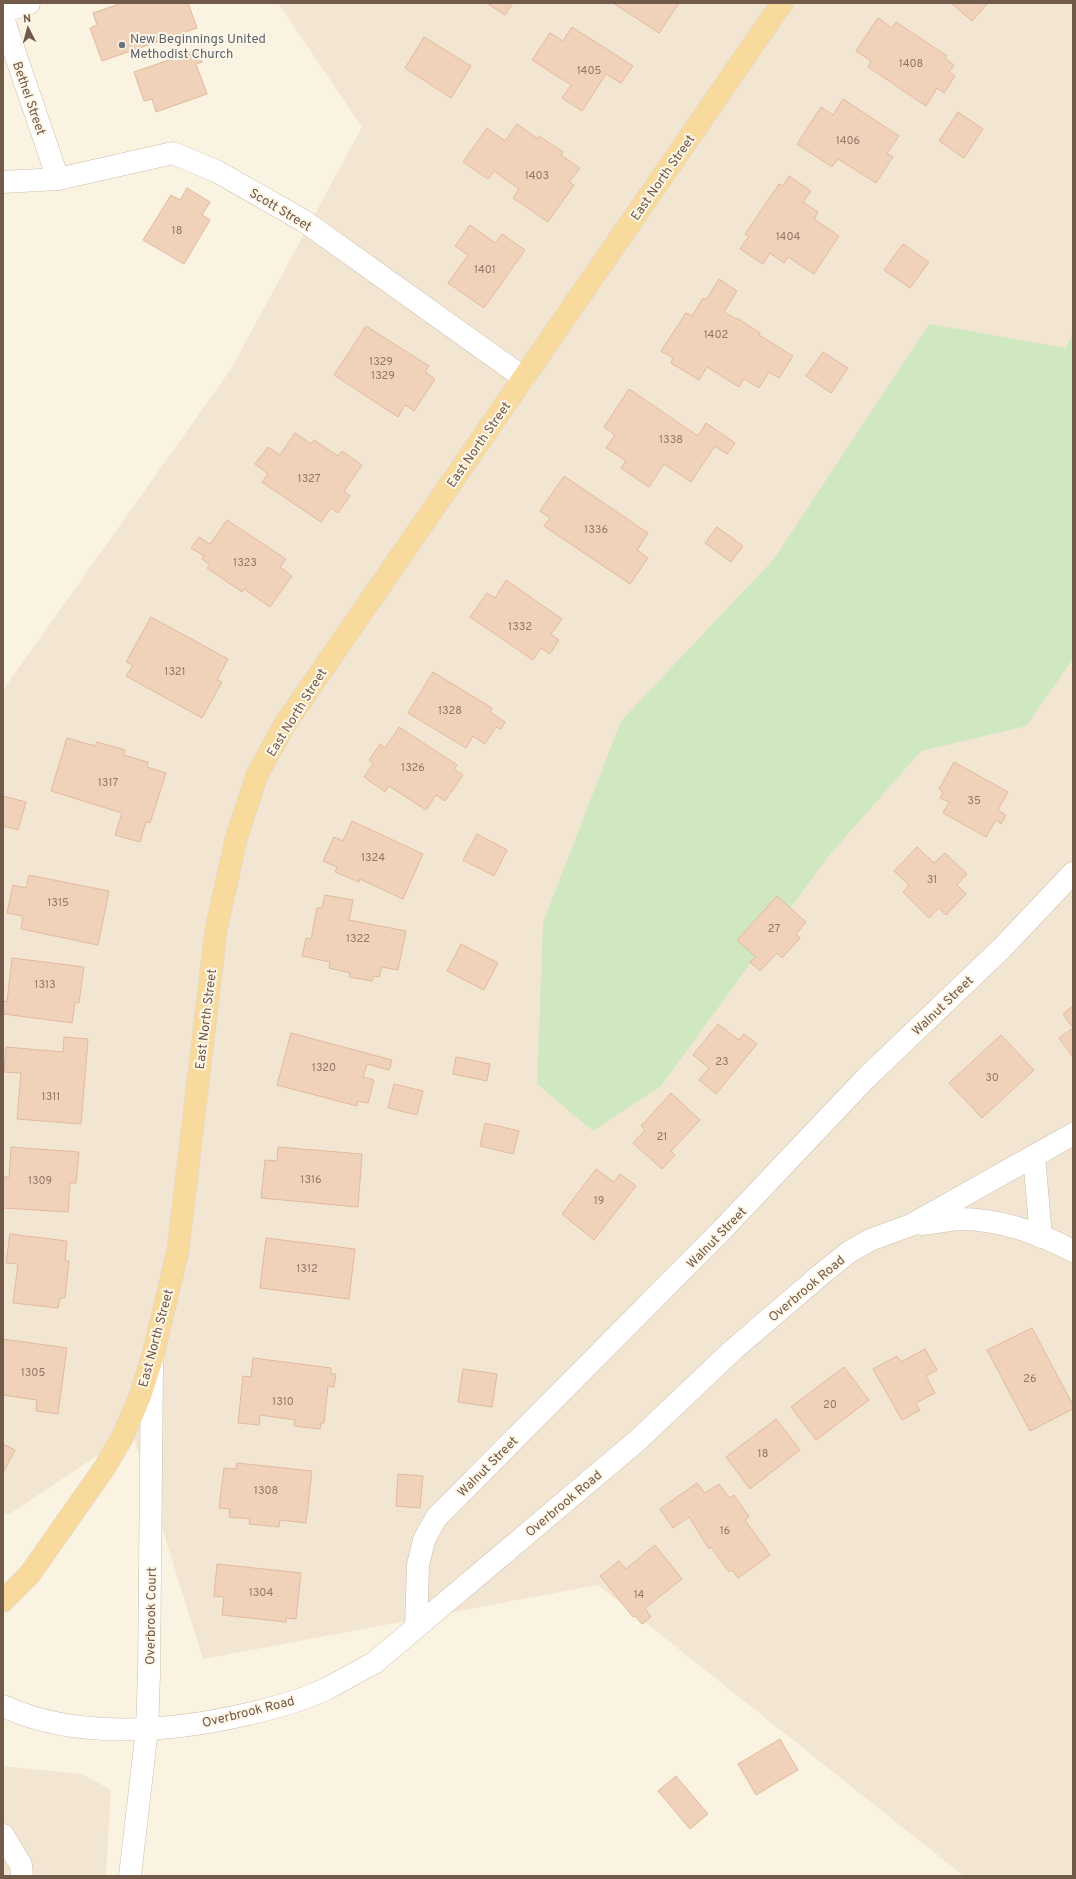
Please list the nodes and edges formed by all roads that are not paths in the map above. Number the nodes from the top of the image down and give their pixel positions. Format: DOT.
graph roads {
  1 [pos="29,3"];
  2 [pos="782,3"];
  3 [pos="3,12"];
  4 [pos="3,18"];
  5 [pos="58,178"];
  6 [pos="3,182"];
  7 [pos="524,378"];
  8 [pos="1073,874"];
  9 [pos="1073,1134"];
  10 [pos="1034,1156"];
  11 [pos="911,1226"];
  12 [pos="1041,1236"];
  13 [pos="1073,1251"];
  14 [pos="152,1355"];
  15 [pos="3,1601"];
  16 [pos="416,1627"];
  17 [pos="3,1706"];
  18 [pos="147,1729"];
  19 [pos="3,1834"];
  20 [pos="22,1876"];
  21 [pos="130,1876"];
  1 -- 3 [label="street"];
  2 -- 7 [label="main road, East North Street"];
  4 -- 5 [label="street, Bethel Street"];
  5 -- 6 [label="street, Scott Street"];
  5 -- 7 [label="street, Scott Street"];
  7 -- 14 [label="main road, East North Street"];
  8 -- 16 [label="street, Walnut Street"];
  9 -- 10 [label="street, Overbrook Road"];
  10 -- 11 [label="street, Overbrook Road"];
  10 -- 12 [label="street"];
  11 -- 12 [label="street"];
  11 -- 16 [label="street, Overbrook Road"];
  12 -- 13 [label="street"];
  14 -- 15 [label="main road, East North Street"];
  14 -- 18 [label="street, Overbrook Court"];
  16 -- 18 [label="street, Overbrook Road"];
  17 -- 18 [label="street, Overbrook Road"];
  18 -- 21 [label="street, Overbrook Court"];
  19 -- 20 [label="street"];
}
